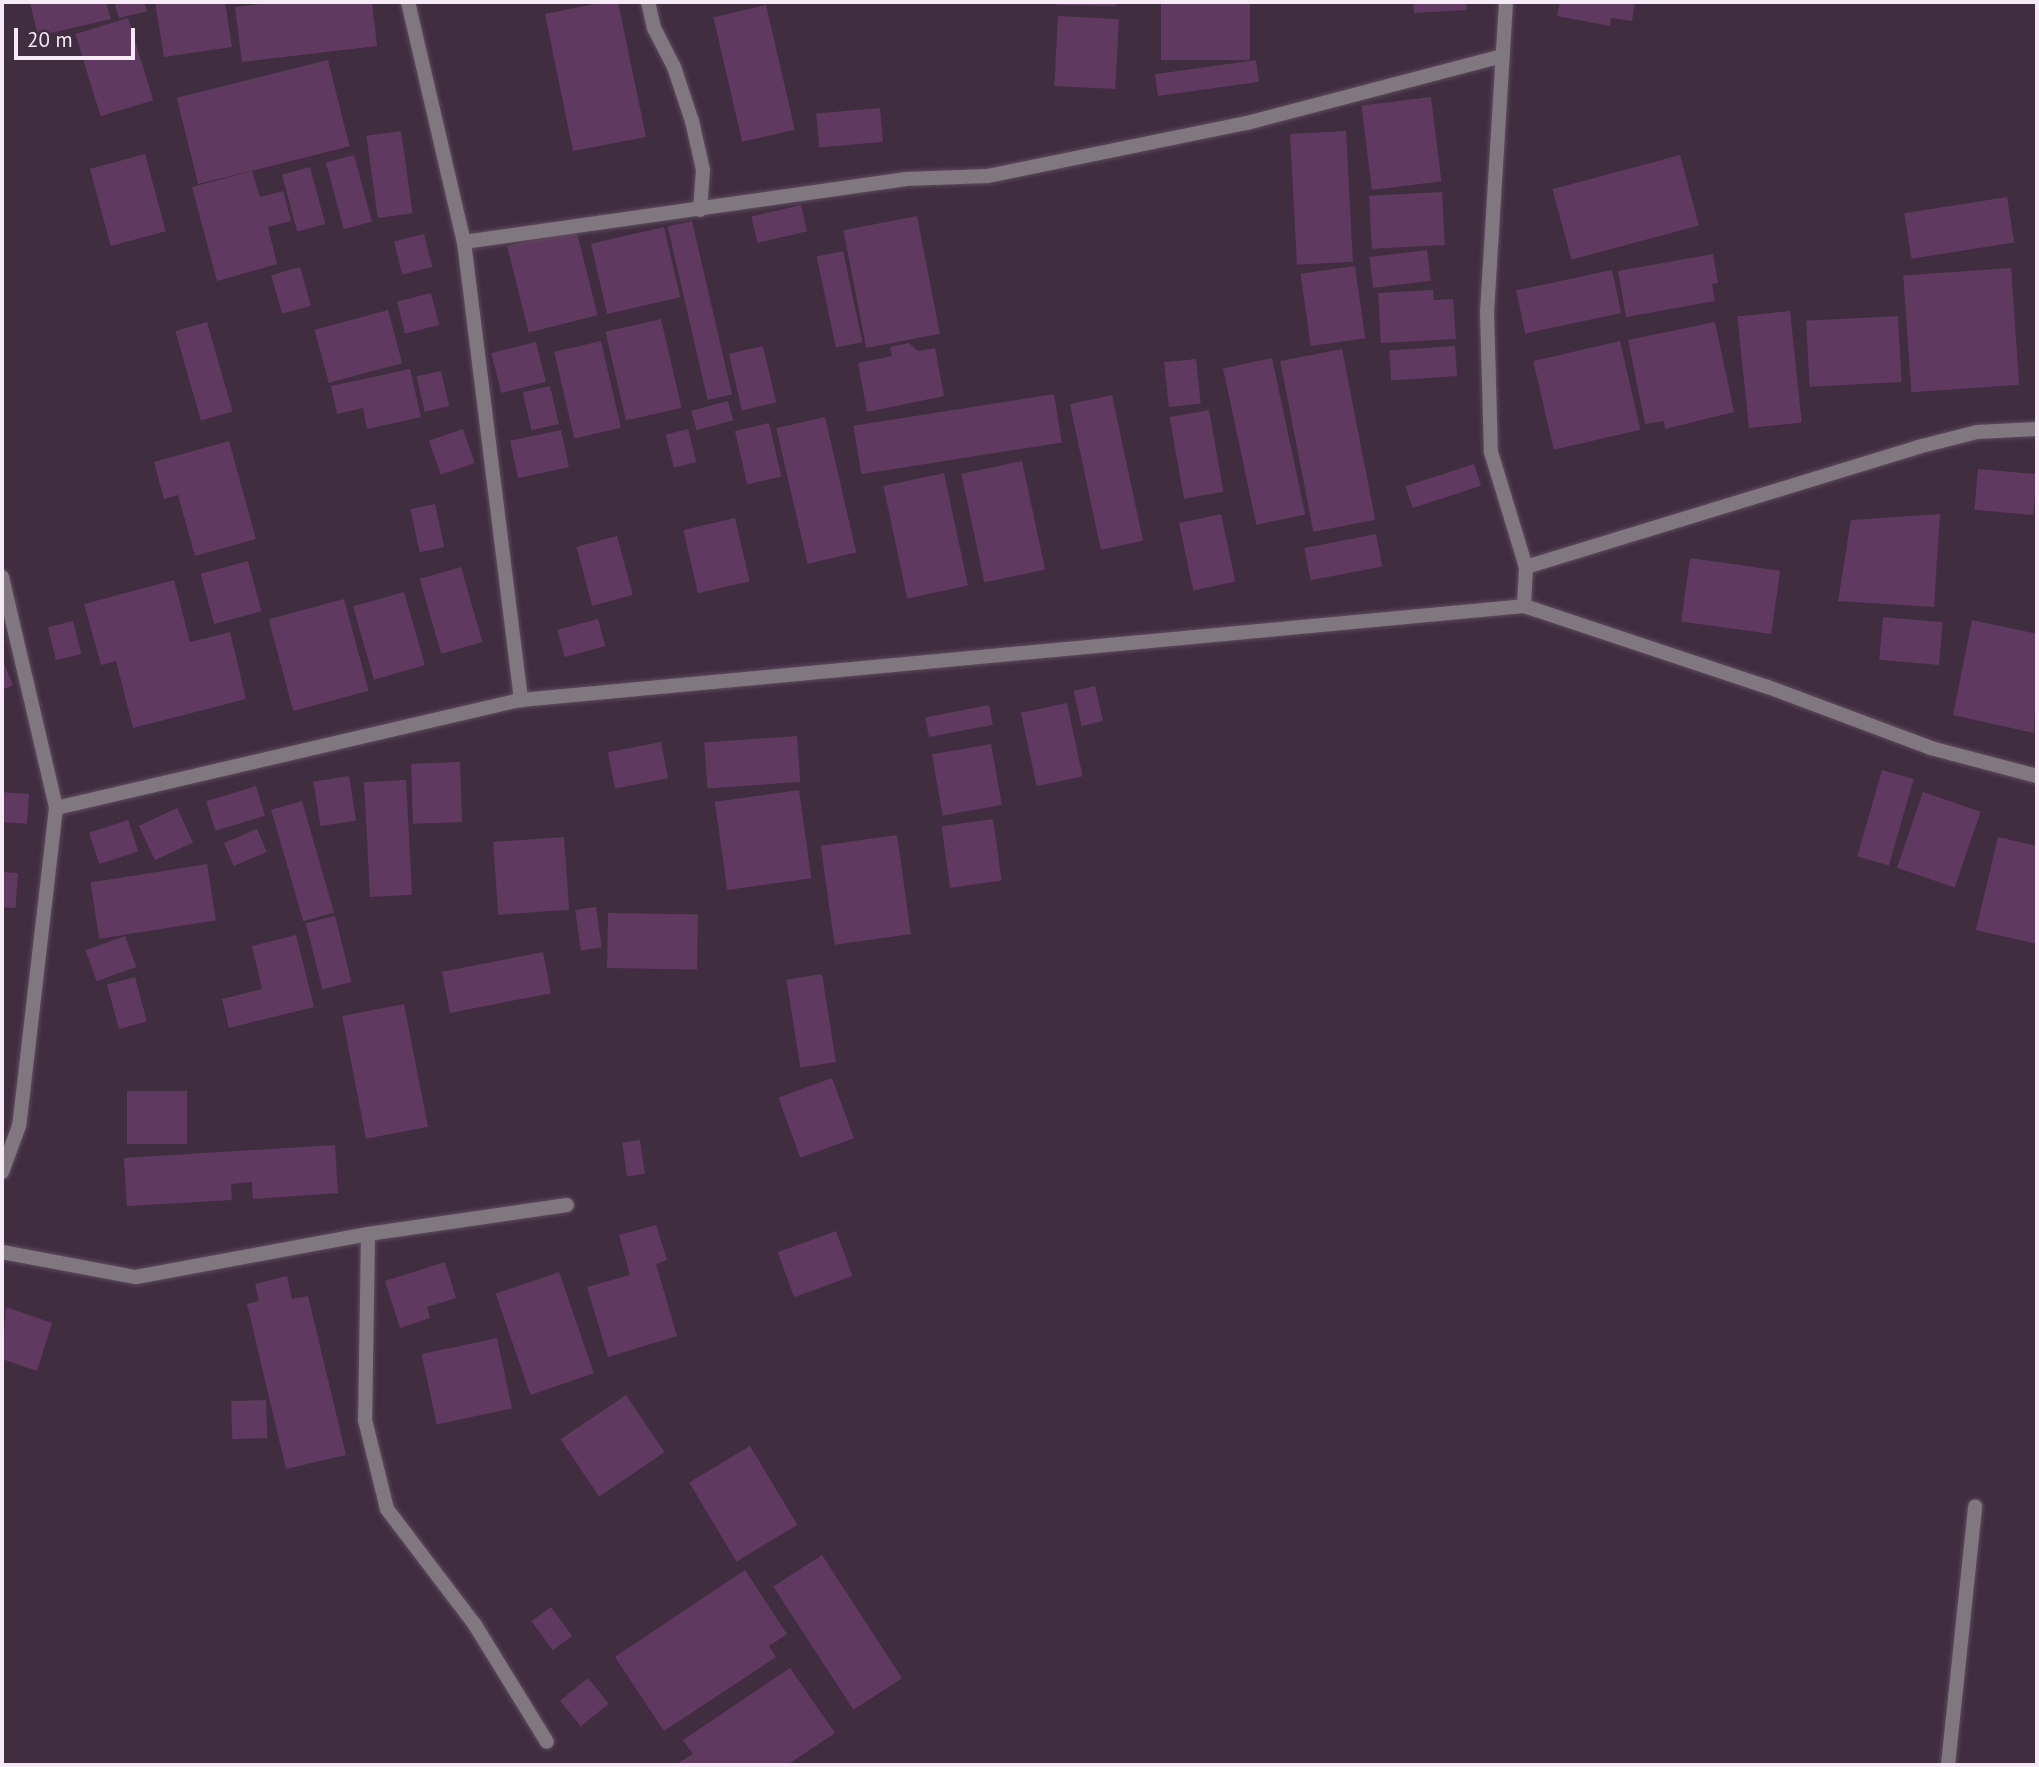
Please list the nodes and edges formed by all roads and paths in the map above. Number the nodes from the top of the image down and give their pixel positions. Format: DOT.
graph roads {
  1 [pos="408,2"];
  2 [pos="648,2"];
  3 [pos="1506,2"];
  4 [pos="1502,56"];
  5 [pos="700,210"];
  6 [pos="464,242"];
  7 [pos="2037,429"];
  8 [pos="1526,567"];
  9 [pos="2,577"];
  10 [pos="1524,606"];
  11 [pos="521,700"];
  12 [pos="2037,776"];
  13 [pos="56,808"];
  14 [pos="2,1172"];
  15 [pos="567,1205"];
  16 [pos="368,1234"];
  17 [pos="2,1252"];
  18 [pos="1975,1506"];
  19 [pos="547,1742"];
  20 [pos="1948,1765"];
  1 -- 6 [label="street"];
  2 -- 5 [label="street"];
  3 -- 4 [label="street"];
  4 -- 5 [label="street"];
  4 -- 8 [label="street"];
  5 -- 6 [label="street"];
  6 -- 11 [label="street"];
  7 -- 8 [label="street"];
  8 -- 10 [label="street"];
  9 -- 13 [label="street"];
  10 -- 11 [label="street"];
  10 -- 12 [label="street"];
  11 -- 13 [label="street"];
  13 -- 14 [label="street"];
  15 -- 16 [label="street"];
  16 -- 17 [label="street"];
  16 -- 19 [label="street"];
  18 -- 20 [label="street"];
}
